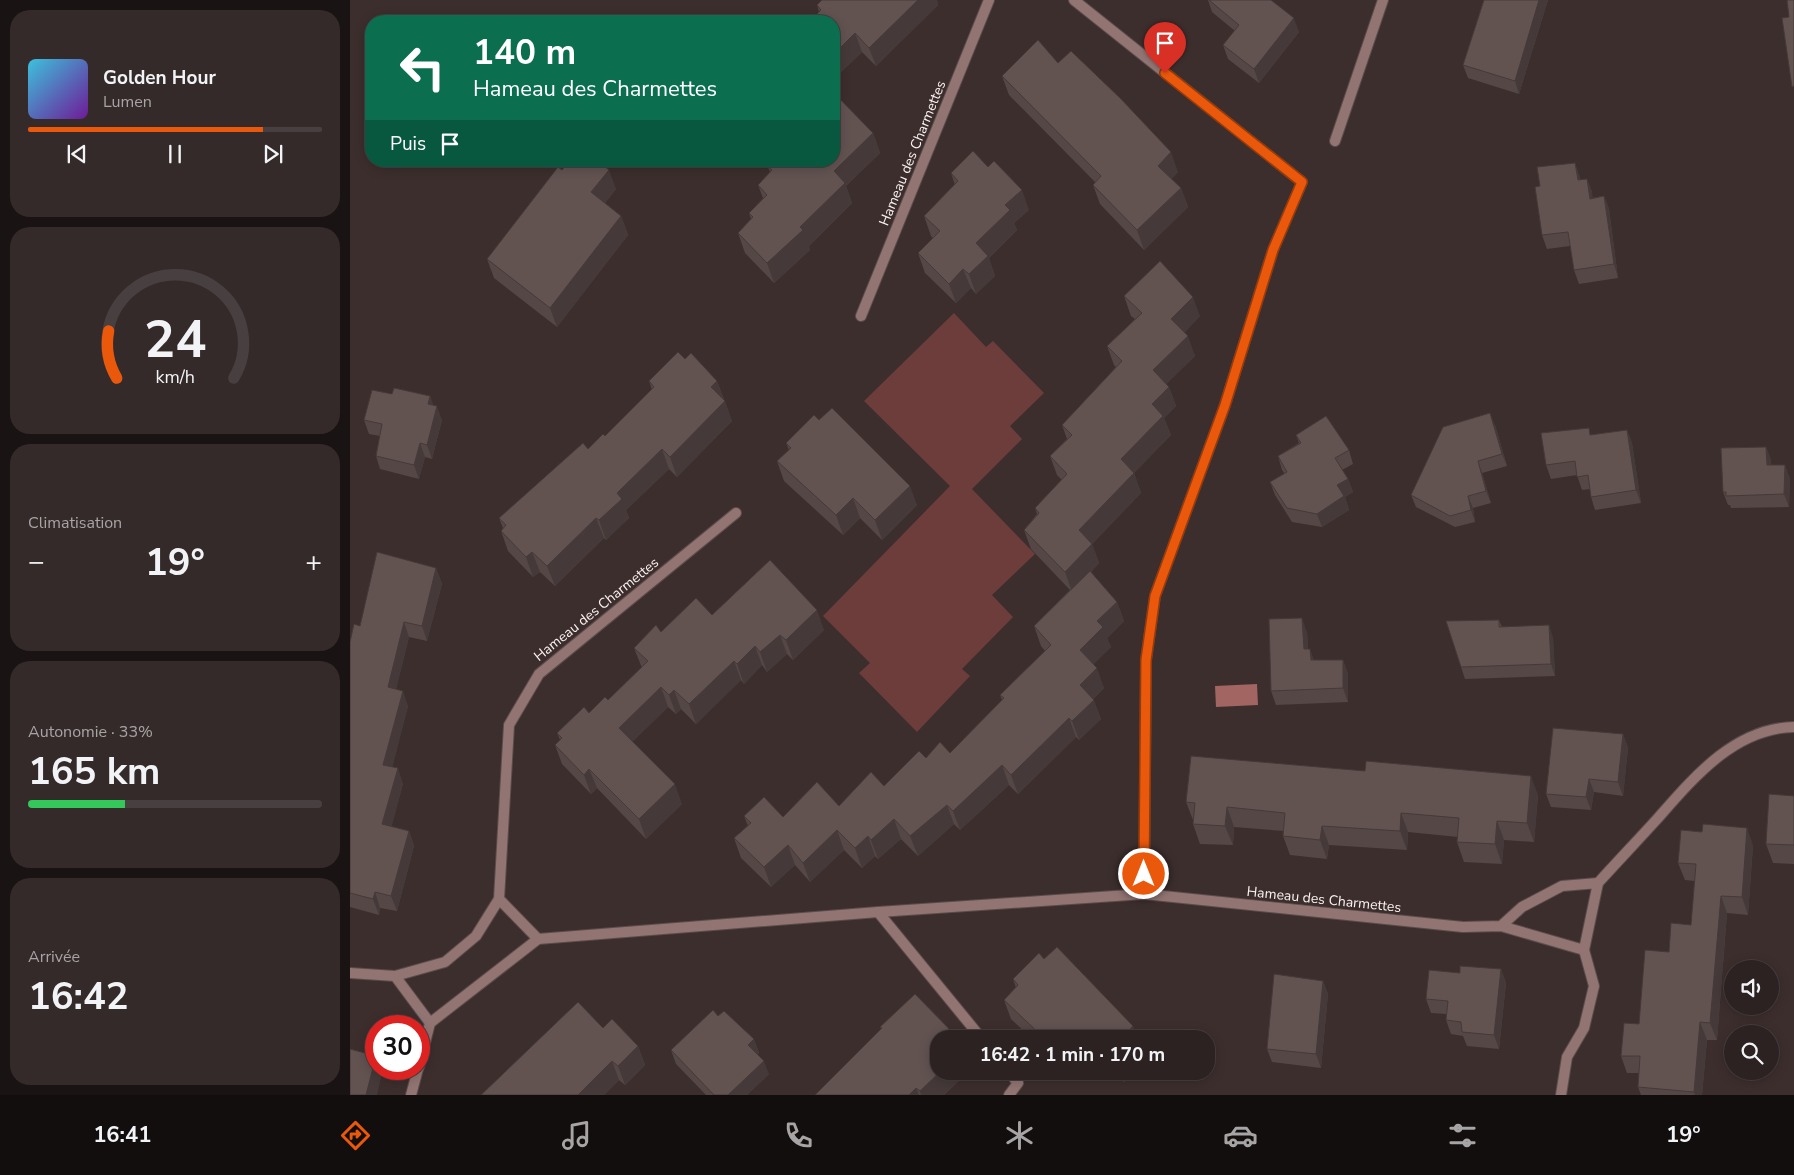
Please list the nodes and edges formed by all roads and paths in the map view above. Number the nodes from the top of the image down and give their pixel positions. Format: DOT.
graph roads {
  1 [pos="989,0"];
  2 [pos="1074,0"];
  3 [pos="1383,0"];
  4 [pos="1335,141"];
  5 [pos="861,316"];
  6 [pos="736,513"];
  7 [pos="1794,727"];
  8 [pos="1598,883"];
  9 [pos="1144,894"];
  10 [pos="499,899"];
  11 [pos="878,912"];
  12 [pos="1501,926"];
  13 [pos="538,939"];
  14 [pos="1584,950"];
  15 [pos="350,973"];
  16 [pos="395,976"];
  17 [pos="424,1015"];
  18 [pos="430,1023"];
  19 [pos="975,1030"];
  20 [pos="415,1080"];
  21 [pos="1016,1080"];
  22 [pos="411,1095"];
  23 [pos="1009,1095"];
  24 [pos="1561,1095"];
  1 -- 5 [label="street, Hameau des Charmettes"];
  2 -- 9 [label="street"];
  3 -- 4 [label="street"];
  6 -- 10 [label="street, Hameau des Charmettes"];
  7 -- 8 [label="street"];
  8 -- 12 [label="street"];
  8 -- 14 [label="street"];
  9 -- 11 [label="street, Hameau des Charmettes"];
  9 -- 12 [label="street, Hameau des Charmettes"];
  10 -- 13 [label="street"];
  10 -- 16 [label="street, Hameau des Charmettes"];
  11 -- 13 [label="street, Hameau des Charmettes"];
  11 -- 19 [label="street"];
  12 -- 14 [label="street, Hameau des Charmettes"];
  13 -- 18 [label="street"];
  14 -- 24 [label="street"];
  15 -- 16 [label="street, Hameau des Charmettes"];
  16 -- 17 [label="street"];
  20 -- 22 [label="street"];
  21 -- 23 [label="street"];
}
